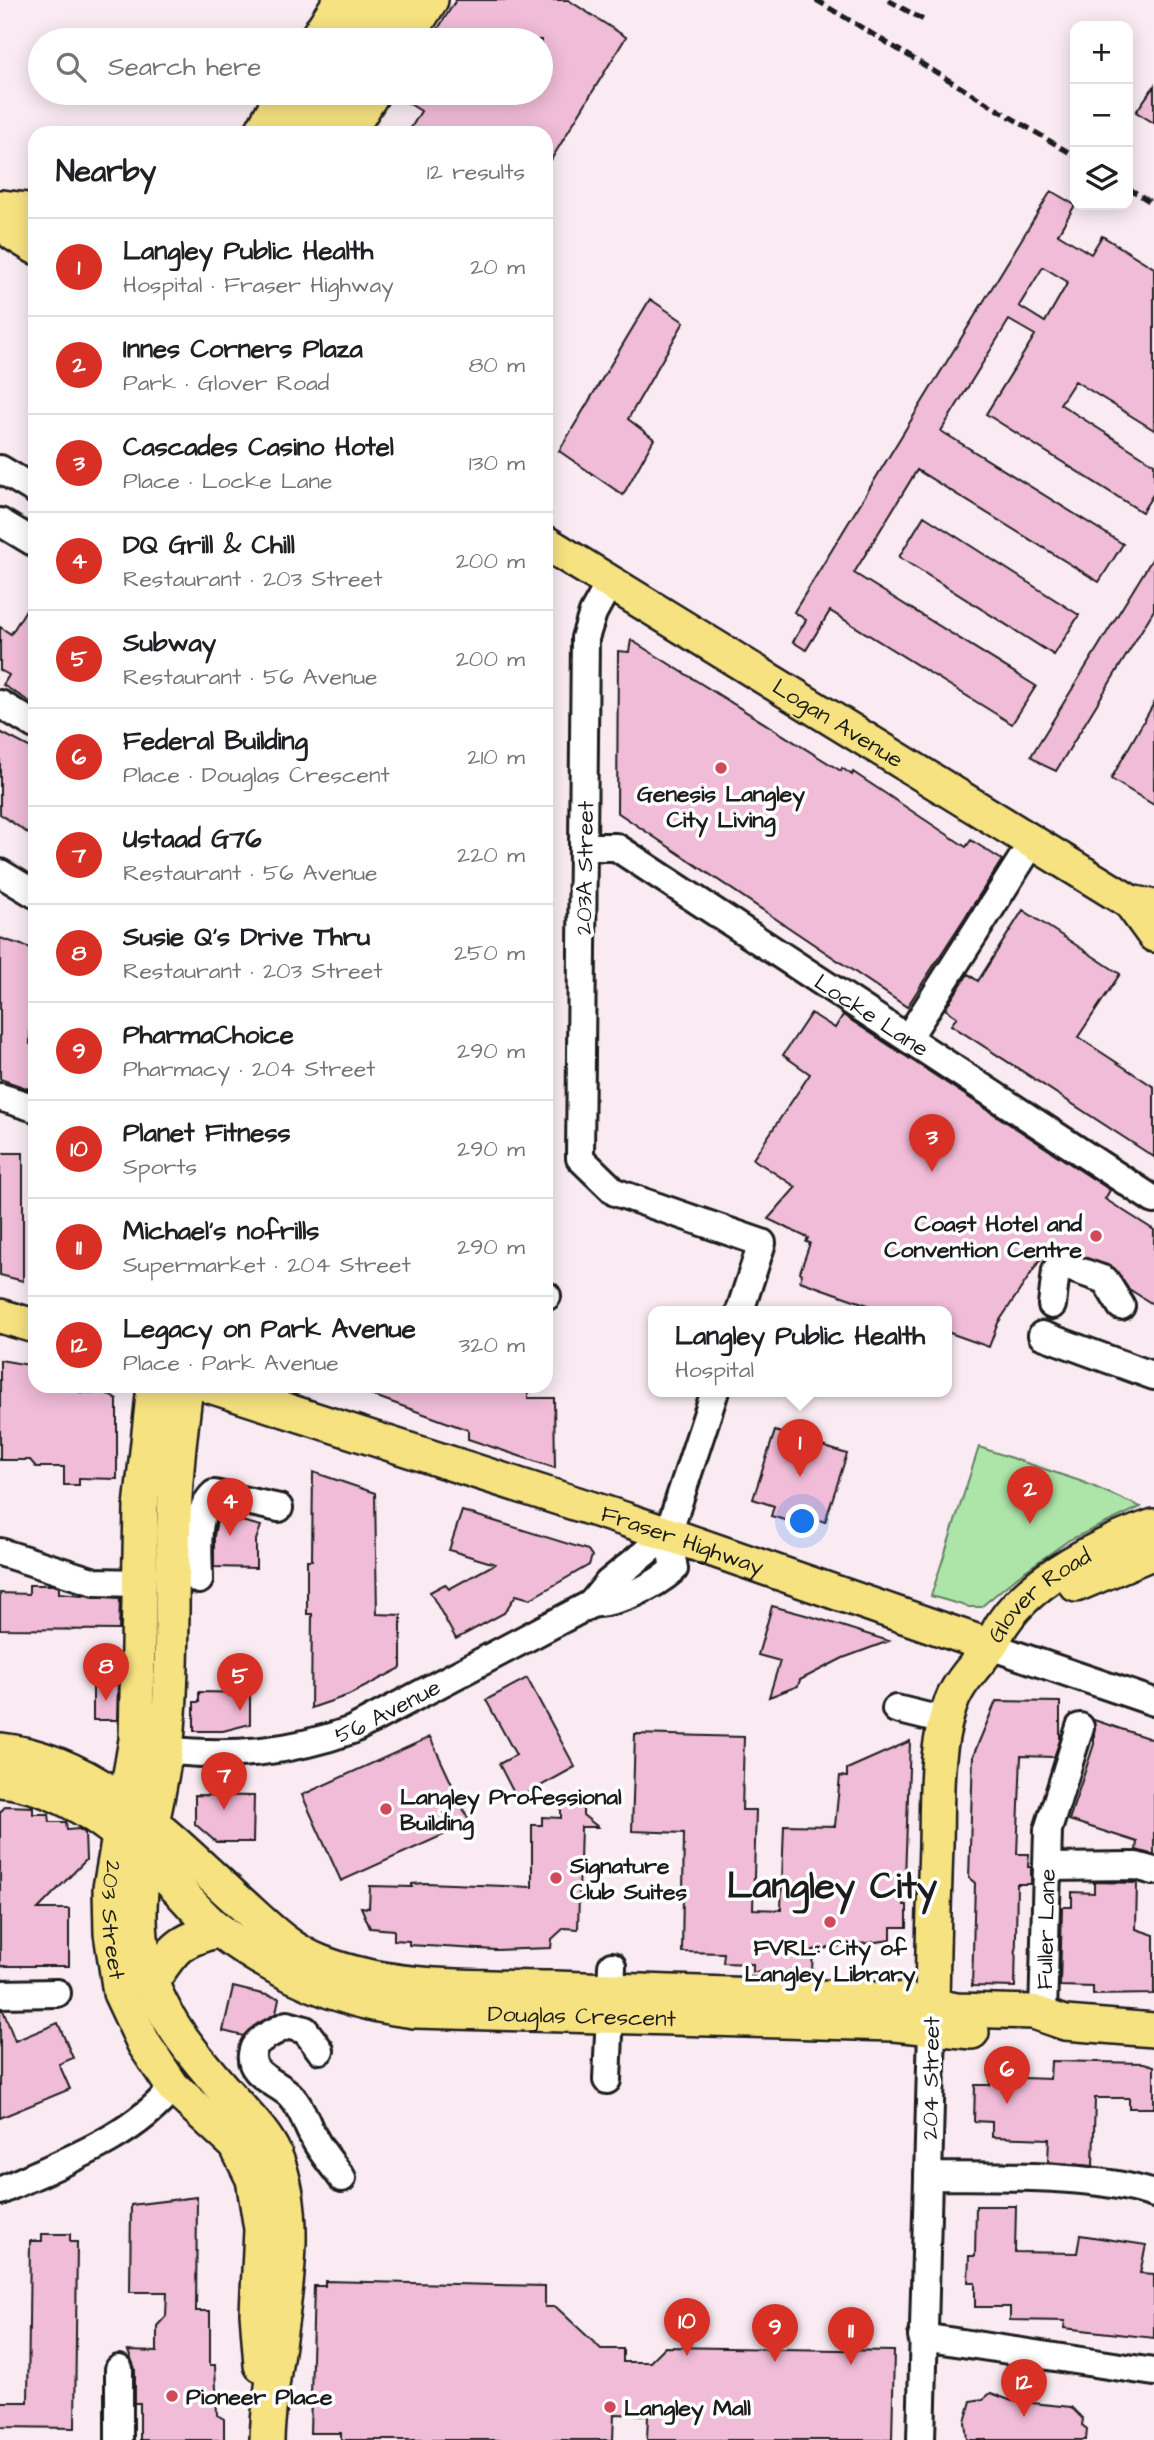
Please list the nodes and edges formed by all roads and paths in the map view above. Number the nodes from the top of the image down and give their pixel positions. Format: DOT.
graph roads {
  1 [pos="341,0"];
  2 [pos="368,0"];
  3 [pos="399,0"];
  4 [pos="431,0"];
  5 [pos="323,28"];
  6 [pos="350,28"];
  7 [pos="382,28"];
  8 [pos="414,28"];
  9 [pos="276,105"];
  10 [pos="304,105"];
  11 [pos="336,105"];
  12 [pos="366,105"];
  13 [pos="265,126"];
  14 [pos="290,126"];
  15 [pos="325,126"];
  16 [pos="352,126"];
  17 [pos="13,209"];
  18 [pos="28,243"];
  19 [pos="0,469"];
  20 [pos="28,486"];
  21 [pos="0,522"];
  22 [pos="28,539"];
  23 [pos="553,547"];
  24 [pos="610,584"];
  25 [pos="0,704"];
  26 [pos="28,721"];
  27 [pos="1032,843"];
  28 [pos="584,847"];
  29 [pos="0,873"];
  30 [pos="28,890"];
  31 [pos="1142,905"];
  32 [pos="1154,936"];
  33 [pos="908,1038"];
  34 [pos="0,1097"];
  35 [pos="28,1106"];
  36 [pos="1154,1200"];
  37 [pos="1052,1305"];
  38 [pos="742,1306"];
  39 [pos="1121,1306"];
  40 [pos="0,1316"];
  41 [pos="28,1324"];
  42 [pos="1042,1335"];
  43 [pos="1154,1376"];
  44 [pos="153,1393"];
  45 [pos="185,1393"];
  46 [pos="255,1393"];
  47 [pos="274,1396"];
  48 [pos="713,1397"];
  49 [pos="279,1508"];
  50 [pos="1154,1526"];
  51 [pos="667,1534"];
  52 [pos="0,1552"];
  53 [pos="1154,1552"];
  54 [pos="199,1580"];
  55 [pos="140,1583"];
  56 [pos="990,1646"];
  57 [pos="1154,1702"];
  58 [pos="896,1709"];
  59 [pos="945,1721"];
  60 [pos="1080,1727"];
  61 [pos="151,1745"];
  62 [pos="0,1750"];
  63 [pos="84,1775"];
  64 [pos="0,1780"];
  65 [pos="126,1802"];
  66 [pos="152,1825"];
  67 [pos="119,1835"];
  68 [pos="146,1858"];
  69 [pos="1047,1867"];
  70 [pos="1154,1871"];
  71 [pos="219,1930"];
  72 [pos="151,1983"];
  73 [pos="611,1991"];
  74 [pos="57,1993"];
  75 [pos="0,1994"];
  76 [pos="932,2017"];
  77 [pos="1054,2019"];
  78 [pos="1154,2031"];
  79 [pos="320,2050"];
  80 [pos="607,2080"];
  81 [pos="173,2087"];
  82 [pos="928,2176"];
  83 [pos="342,2178"];
  84 [pos="0,2191"];
  85 [pos="1154,2194"];
  86 [pos="261,2243"];
  87 [pos="286,2273"];
  88 [pos="922,2337"];
  89 [pos="119,2369"];
  90 [pos="1154,2372"];
  91 [pos="267,2424"];
  92 [pos="119,2440"];
  93 [pos="921,2440"];
  1 -- 5 [label="main road"];
  2 -- 6 [label="main road"];
  3 -- 7 [label="main road"];
  4 -- 8 [label="main road"];
  9 -- 13 [label="main road"];
  10 -- 14 [label="main road"];
  11 -- 15 [label="main road"];
  12 -- 16 [label="main road"];
  17 -- 18 [label="main road"];
  19 -- 20 [label="street"];
  21 -- 22 [label="street"];
  23 -- 24 [label="main road, Logan Avenue"];
  24 -- 27 [label="main road, Logan Avenue"];
  24 -- 28 [label="street, 203A Street"];
  25 -- 26 [label="street"];
  27 -- 31 [label="main road, Logan Avenue"];
  27 -- 33 [label="street"];
  28 -- 33 [label="street, Locke Lane"];
  28 -- 38 [label="street, 203A Street"];
  29 -- 30 [label="street"];
  31 -- 32 [label="main road, Logan Avenue"];
  33 -- 36 [label="street, Locke Lane"];
  34 -- 35 [label="street"];
  37 -- 39 [label="street"];
  40 -- 41 [label="main road"];
  42 -- 43 [label="street"];
  44 -- 55 [label="main road, 203 Street"];
  45 -- 61 [label="main road, 203 Street"];
  46 -- 47 [label="main road, Fraser Highway"];
  47 -- 51 [label="main road, Fraser Highway"];
  48 -- 51 [label="street"];
  49 -- 54 [label="street"];
  50 -- 56 [label="main road, Glover Road"];
  51 -- 56 [label="main road, Fraser Highway"];
  51 -- 61 [label="street, 56 Avenue"];
  52 -- 55 [label="street"];
  53 -- 56 [label="main road, Glover Road"];
  55 -- 61 [label="main road, 203 Street"];
  56 -- 57 [label="street, Fraser Highway"];
  56 -- 59 [label="main road, 204 Street"];
  58 -- 59 [label="street"];
  59 -- 76 [label="main road, 204 Street"];
  60 -- 69 [label="street"];
  61 -- 63 [label="main road"];
  61 -- 65 [label="main road, 203 Street"];
  61 -- 66 [label="main road, 203 Street"];
  62 -- 63 [label="main road"];
  63 -- 65 [label="main road"];
  64 -- 67 [label="main road"];
  65 -- 66 [label="main road"];
  65 -- 67 [label="main road, 203 Street"];
  66 -- 68 [label="main road, 203 Street"];
  66 -- 73 [label="main road, Douglas Crescent"];
  67 -- 68 [label="main road"];
  67 -- 81 [label="main road, 203 Street"];
  68 -- 71 [label="main road, Douglas Crescent"];
  68 -- 72 [label="main road, 203 Street"];
  69 -- 70 [label="street, Fuller Lane"];
  69 -- 77 [label="street, Fuller Lane"];
  71 -- 72 [label="main road"];
  71 -- 73 [label="main road, Douglas Crescent"];
  72 -- 87 [label="main road, 203 Street"];
  73 -- 76 [label="main road, Douglas Crescent"];
  73 -- 80 [label="street"];
  74 -- 75 [label="street"];
  76 -- 77 [label="main road, Douglas Crescent"];
  76 -- 82 [label="street, 204 Street"];
  77 -- 78 [label="main road, Douglas Crescent"];
  79 -- 83 [label="street"];
  81 -- 84 [label="street"];
  81 -- 86 [label="main road, 203 Street"];
  82 -- 85 [label="street"];
  82 -- 88 [label="street, 204 Street"];
  86 -- 87 [label="main road"];
  86 -- 91 [label="main road, 203 Street"];
  87 -- 91 [label="main road, 203 Street"];
  88 -- 90 [label="street"];
  88 -- 93 [label="street, 204 Street"];
  89 -- 92 [label="street"];
}
